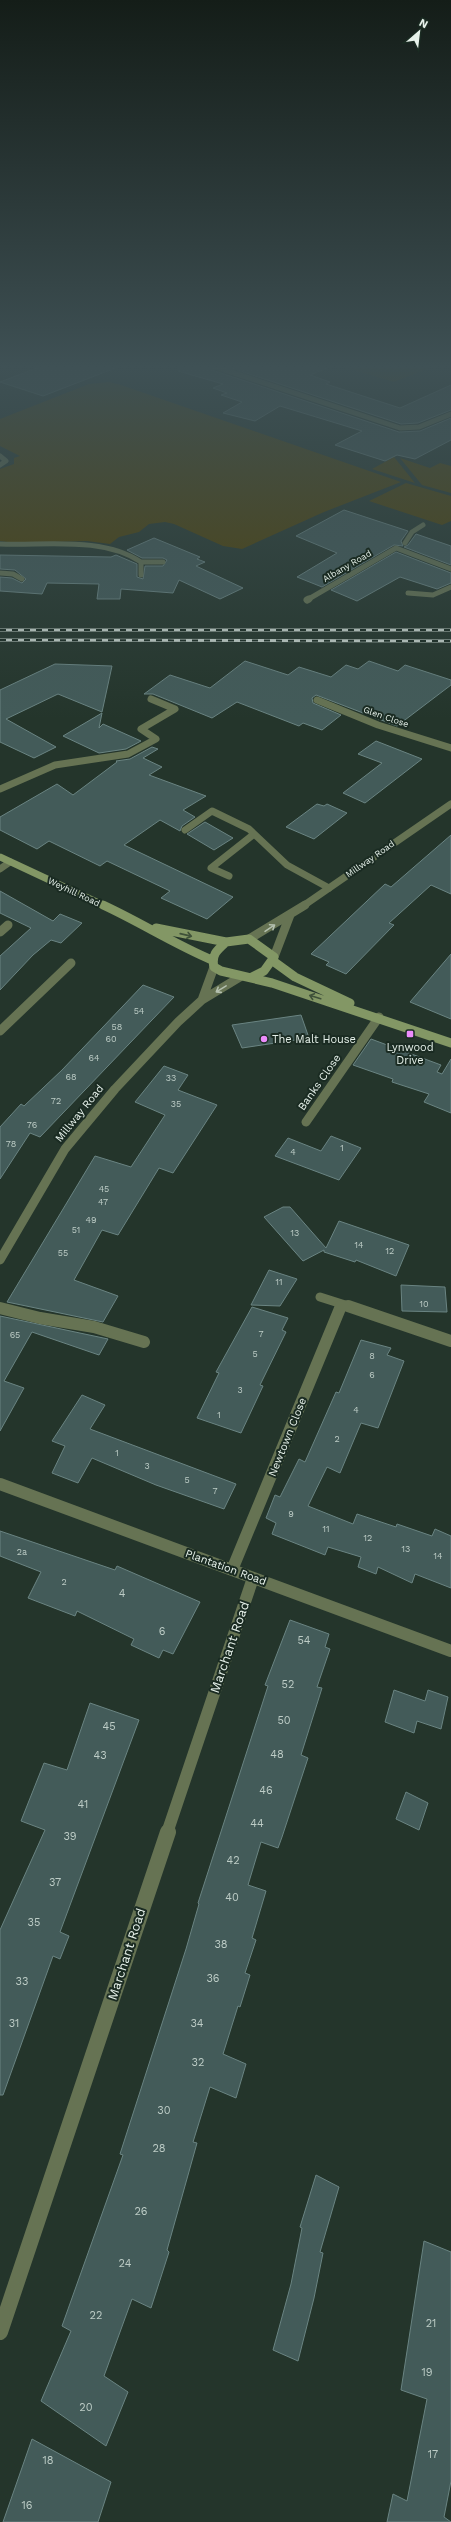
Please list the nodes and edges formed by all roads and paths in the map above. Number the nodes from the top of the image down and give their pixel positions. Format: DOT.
graph roads {
  1 [pos="423,526"];
  2 [pos="0,544"];
  3 [pos="396,548"];
  4 [pos="141,562"];
  5 [pos="163,562"];
  6 [pos="451,569"];
  7 [pos="0,573"];
  8 [pos="141,575"];
  9 [pos="22,578"];
  10 [pos="451,587"];
  11 [pos="408,594"];
  12 [pos="307,600"];
  13 [pos="150,699"];
  14 [pos="317,700"];
  15 [pos="451,748"];
  16 [pos="0,789"];
  17 [pos="451,804"];
  18 [pos="185,830"];
  19 [pos="254,834"];
  20 [pos="0,857"];
  21 [pos="10,862"];
  22 [pos="0,869"];
  23 [pos="229,876"];
  24 [pos="329,888"];
  25 [pos="290,915"];
  26 [pos="8,925"];
  27 [pos="148,926"];
  28 [pos="0,932"];
  29 [pos="249,939"];
  30 [pos="226,942"];
  31 [pos="274,959"];
  32 [pos="71,963"];
  33 [pos="213,964"];
  34 [pos="240,977"];
  35 [pos="252,977"];
  36 [pos="202,1000"];
  37 [pos="379,1017"];
  38 [pos="0,1031"];
  39 [pos="451,1043"];
  40 [pos="306,1122"];
  41 [pos="0,1260"];
  42 [pos="320,1297"];
  43 [pos="342,1304"];
  44 [pos="0,1308"];
  45 [pos="451,1341"];
  46 [pos="144,1342"];
  47 [pos="0,1484"];
  48 [pos="232,1570"];
  49 [pos="253,1578"];
  50 [pos="451,1652"];
  51 [pos="0,2332"];
  1 -- 3 [label="street, Albany Road"];
  2 -- 4 [label="street"];
  3 -- 6 [label="street"];
  3 -- 12 [label="street, Albany Road"];
  4 -- 5 [label="street"];
  4 -- 8 [label="street"];
  7 -- 9 [label="street"];
  10 -- 11 [label="street"];
  13 -- 16 [label="street"];
  14 -- 15 [label="street, Glen Close"];
  17 -- 24 [label="street, Millway Road"];
  18 -- 19 [label="street"];
  19 -- 23 [label="street"];
  19 -- 24 [label="street"];
  20 -- 21 [label="main road, Weyhill Road"];
  21 -- 22 [label="street"];
  21 -- 27 [label="main road, Weyhill Road"];
  24 -- 25 [label="street, Millway Road"];
  29 -- 25 [label="street, Millway Road, one-way"];
  25 -- 31 [label="street"];
  26 -- 28 [label="street"];
  27 -- 30 [label="main road, Weyhill Road, one-way"];
  27 -- 33 [label="main road, Weyhill Road"];
  29 -- 30 [label="main road, Weyhill Road"];
  29 -- 31 [label="main road, Weyhill Road"];
  30 -- 33 [label="main road"];
  31 -- 35 [label="main road"];
  31 -- 37 [label="main road, Weyhill Road"];
  32 -- 38 [label="street"];
  33 -- 34 [label="main road, Weyhill Road"];
  33 -- 36 [label="street, Millway Road"];
  34 -- 35 [label="main road, Weyhill Road"];
  34 -- 36 [label="street, Millway Road, one-way"];
  37 -- 35 [label="main road, Weyhill Road, one-way"];
  36 -- 41 [label="street, Millway Road"];
  37 -- 39 [label="main road, Weyhill Road"];
  37 -- 40 [label="street, Banks Close"];
  42 -- 43 [label="street"];
  43 -- 45 [label="street"];
  43 -- 48 [label="street, Newtown Close"];
  44 -- 46 [label="street"];
  47 -- 48 [label="street, Plantation Road"];
  48 -- 49 [label="street, Plantation Road"];
  49 -- 50 [label="street, Plantation Road"];
  49 -- 51 [label="street, Marchant Road"];
}
